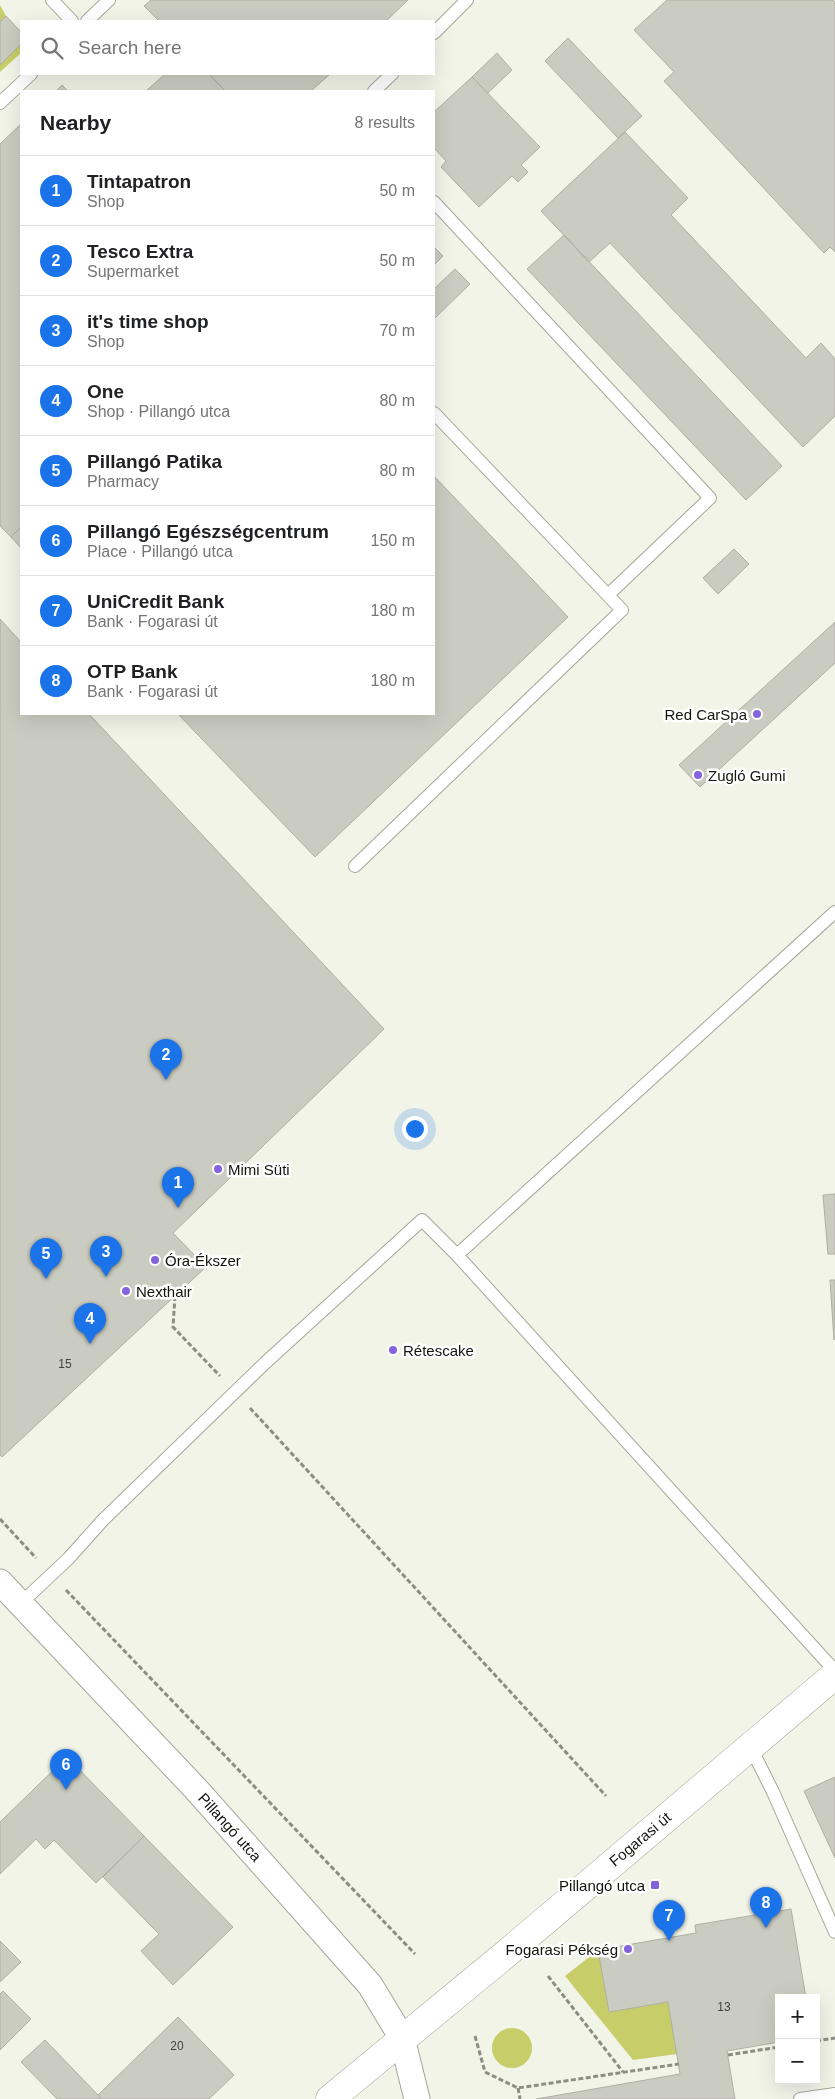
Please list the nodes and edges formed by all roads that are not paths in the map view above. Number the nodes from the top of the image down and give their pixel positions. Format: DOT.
graph roads {
  1 [pos="52,0"];
  2 [pos="110,0"];
  3 [pos="467,0"];
  4 [pos="71,20"];
  5 [pos="88,20"];
  6 [pos="435,32"];
  7 [pos="30,75"];
  8 [pos="391,75"];
  9 [pos="375,90"];
  10 [pos="0,103"];
  11 [pos="435,203"];
  12 [pos="435,414"];
  13 [pos="608,595"];
  14 [pos="355,866"];
  15 [pos="835,912"];
  16 [pos="457,1255"];
  17 [pos="0,1582"];
  18 [pos="20,1604"];
  19 [pos="835,1671"];
  20 [pos="835,1676"];
  21 [pos="750,1746"];
  22 [pos="835,1932"];
  23 [pos="402,2038"];
  24 [pos="835,2094"];
  25 [pos="330,2099"];
  26 [pos="417,2099"];
  27 [pos="800,2099"];
  1 -- 4 [label="lane"];
  2 -- 5 [label="lane"];
  3 -- 6 [label="lane"];
  7 -- 10 [label="lane"];
  8 -- 9 [label="lane"];
  11 -- 13 [label="lane"];
  12 -- 13 [label="lane"];
  13 -- 14 [label="lane"];
  15 -- 16 [label="lane"];
  16 -- 18 [label="lane"];
  16 -- 19 [label="lane"];
  17 -- 18 [label="street, Pillangó utca"];
  18 -- 23 [label="street, Pillangó utca"];
  20 -- 21 [label="main road, Fogarasi út"];
  21 -- 22 [label="lane"];
  21 -- 23 [label="main road, Fogarasi út"];
  23 -- 25 [label="main road, Fogarasi út"];
  23 -- 26 [label="street, Pillangó utca"];
  24 -- 27 [label="lane"];
}
